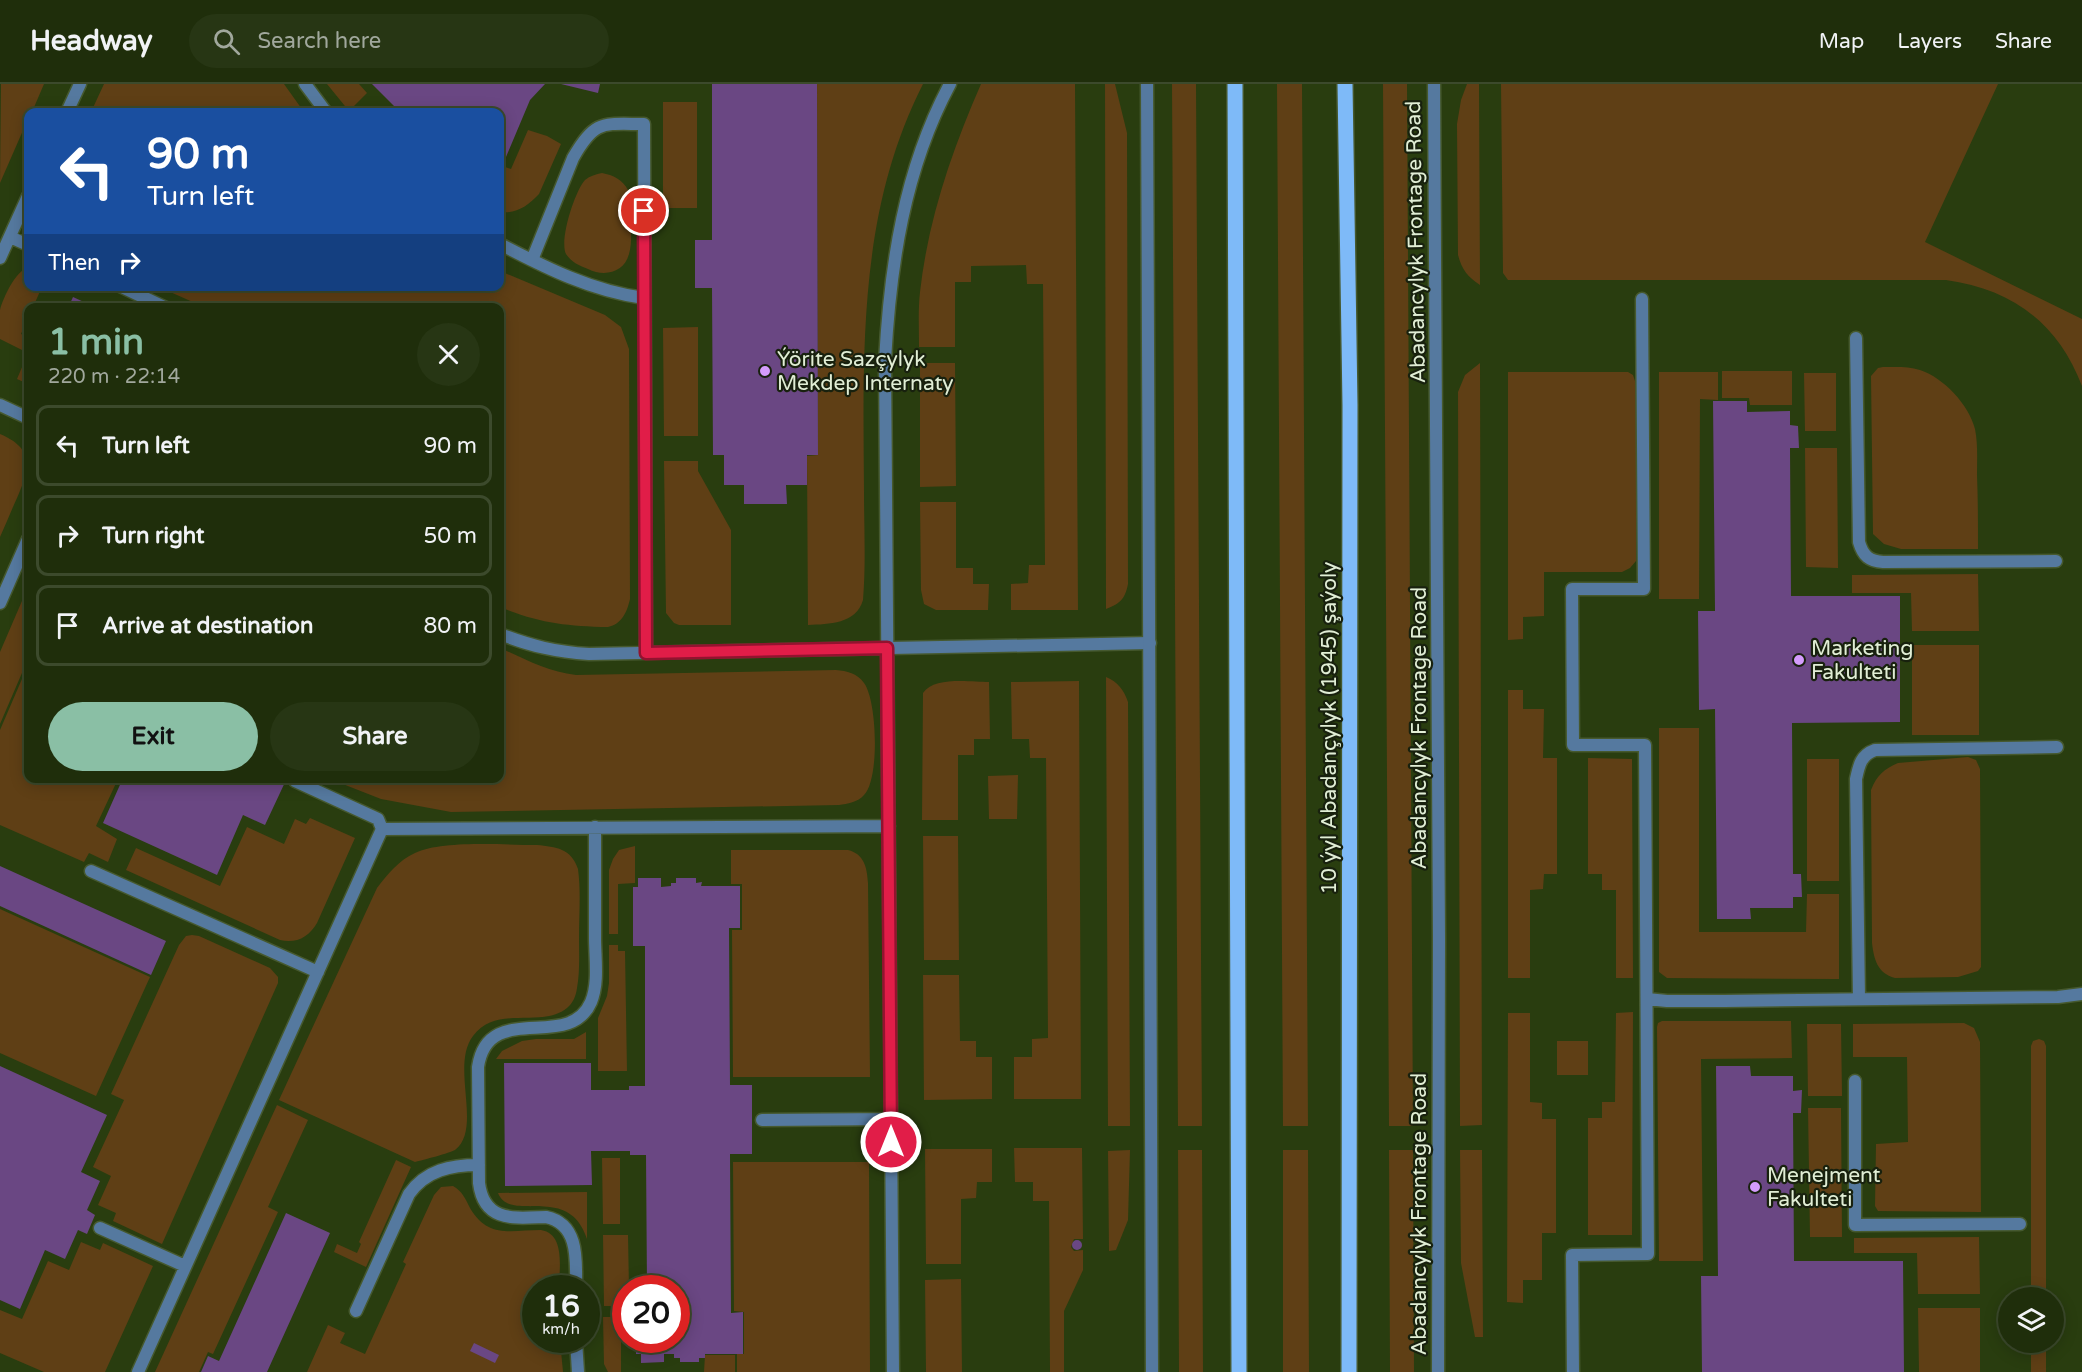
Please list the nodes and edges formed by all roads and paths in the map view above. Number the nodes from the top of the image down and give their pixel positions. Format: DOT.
graph roads {
  1 [pos="80,84"];
  2 [pos="305,84"];
  3 [pos="950,84"];
  4 [pos="1147,84"];
  5 [pos="1235,84"];
  6 [pos="1346,84"];
  7 [pos="1434,84"];
  8 [pos="69,108"];
  9 [pos="323,108"];
  10 [pos="24,205"];
  11 [pos="10,237"];
  12 [pos="24,243"];
  13 [pos="504,246"];
  14 [pos="0,258"];
  15 [pos="532,261"];
  16 [pos="130,291"];
  17 [pos="644,298"];
  18 [pos="1642,299"];
  19 [pos="156,303"];
  20 [pos="1856,338"];
  21 [pos="0,405"];
  22 [pos="24,416"];
  23 [pos="24,548"];
  24 [pos="2056,561"];
  25 [pos="0,603"];
  26 [pos="504,635"];
  27 [pos="1149,643"];
  28 [pos="887,648"];
  29 [pos="646,653"];
  30 [pos="2056,747"];
  31 [pos="299,783"];
  32 [pos="889,826"];
  33 [pos="595,827"];
  34 [pos="382,828"];
  35 [pos="91,871"];
  36 [pos="318,972"];
  37 [pos="2082,994"];
  38 [pos="1647,999"];
  39 [pos="1859,999"];
  40 [pos="1855,1081"];
  41 [pos="891,1119"];
  42 [pos="762,1120"];
  43 [pos="479,1165"];
  44 [pos="2020,1224"];
  45 [pos="100,1228"];
  46 [pos="185,1266"];
  47 [pos="576,1275"];
  48 [pos="356,1311"];
  49 [pos="577,1353"];
  50 [pos="138,1372"];
  51 [pos="578,1372"];
  52 [pos="892,1372"];
  53 [pos="1152,1372"];
  54 [pos="1239,1372"];
  55 [pos="1349,1372"];
  56 [pos="1438,1372"];
  57 [pos="1573,1372"];
  1 -- 8 [label="street"];
  2 -- 9 [label="street"];
  3 -- 28 [label="street"];
  4 -- 27 [label="street"];
  5 -- 54 [label="main road"];
  6 -- 55 [label="main road, 10 ýyl Abadançylyk (1945) şaýoly"];
  7 -- 56 [label="street, Abadancylyk Frontage Road"];
  10 -- 11 [label="street"];
  11 -- 12 [label="street"];
  11 -- 14 [label="street"];
  13 -- 15 [label="street"];
  15 -- 17 [label="street"];
  15 -- 17 [label="street"];
  16 -- 19 [label="street"];
  17 -- 29 [label="street"];
  18 -- 38 [label="street"];
  20 -- 24 [label="street"];
  21 -- 22 [label="street"];
  23 -- 25 [label="street"];
  26 -- 29 [label="street"];
  27 -- 28 [label="street"];
  27 -- 53 [label="street"];
  28 -- 29 [label="street"];
  28 -- 32 [label="street"];
  30 -- 39 [label="street"];
  31 -- 34 [label="street"];
  32 -- 33 [label="street"];
  32 -- 41 [label="street"];
  33 -- 34 [label="street"];
  33 -- 43 [label="street"];
  34 -- 36 [label="street"];
  35 -- 36 [label="street"];
  36 -- 46 [label="street"];
  37 -- 39 [label="street"];
  38 -- 39 [label="street"];
  38 -- 57 [label="street"];
  40 -- 44 [label="street"];
  41 -- 42 [label="street"];
  41 -- 52 [label="street"];
  43 -- 47 [label="street"];
  43 -- 48 [label="street"];
  45 -- 46 [label="street"];
  46 -- 50 [label="street"];
  49 -- 51 [label="street"];
}
